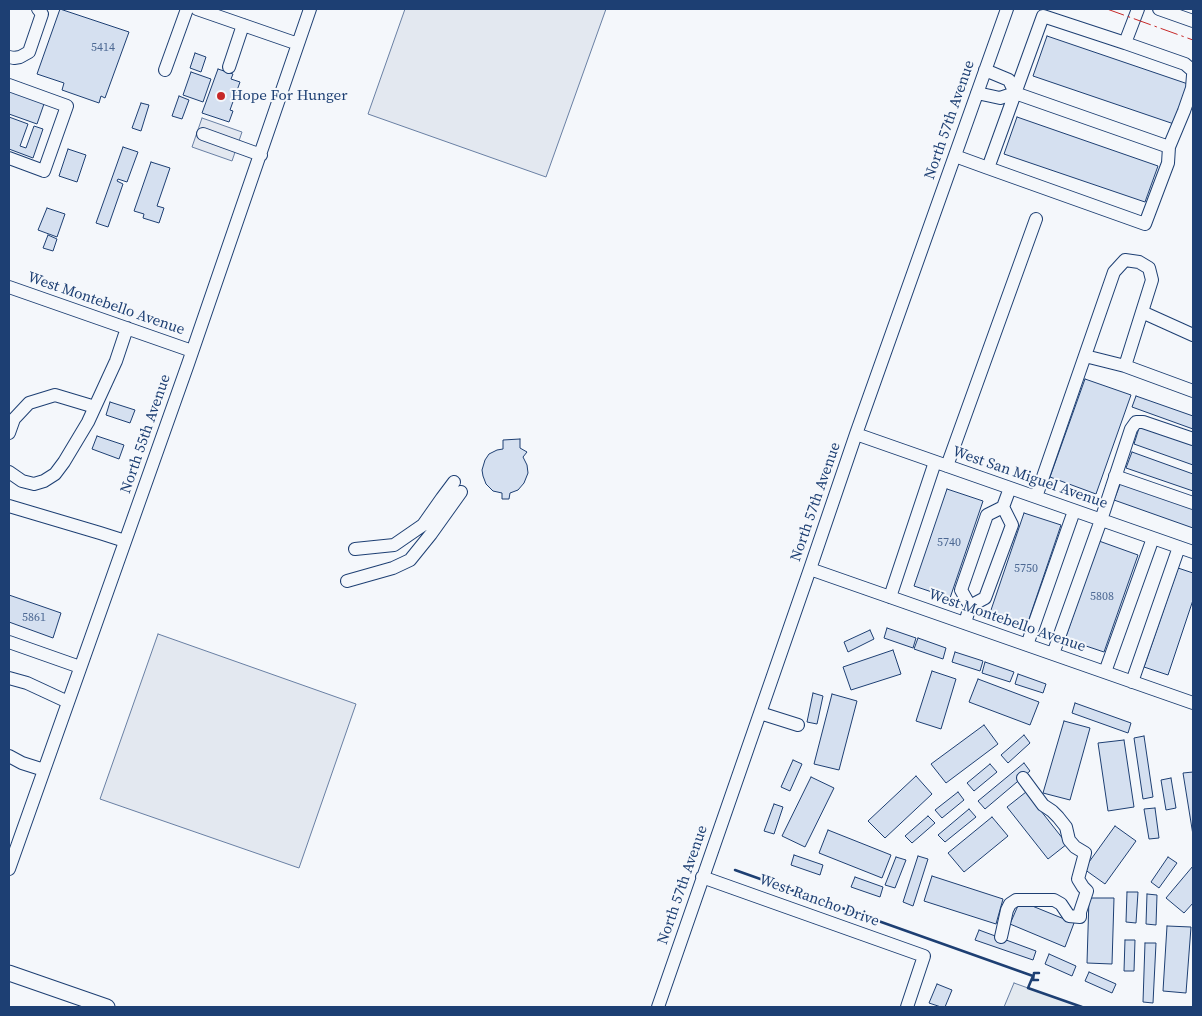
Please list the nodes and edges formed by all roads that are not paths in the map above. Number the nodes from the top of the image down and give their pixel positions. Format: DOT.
graph roads {
  1 [pos="38,9"];
  2 [pos="187,9"];
  3 [pos="197,9"];
  4 [pos="310,9"];
  5 [pos="1007,9"];
  6 [pos="1138,9"];
  7 [pos="1159,9"];
  8 [pos="1193,21"];
  9 [pos="243,25"];
  10 [pos="1125,43"];
  11 [pos="298,44"];
  12 [pos="9,57"];
  13 [pos="229,67"];
  14 [pos="165,70"];
  15 [pos="985,70"];
  16 [pos="1193,71"];
  17 [pos="1193,75"];
  18 [pos="9,85"];
  19 [pos="977,93"];
  20 [pos="1015,93"];
  21 [pos="203,134"];
  22 [pos="1169,148"];
  23 [pos="261,154"];
  24 [pos="955,156"];
  25 [pos="9,158"];
  26 [pos="988,168"];
  27 [pos="1036,219"];
  28 [pos="9,287"];
  29 [pos="1142,312"];
  30 [pos="127,328"];
  31 [pos="1193,335"];
  32 [pos="192,351"];
  33 [pos="1085,356"];
  34 [pos="1125,366"];
  35 [pos="1193,391"];
  36 [pos="95,407"];
  37 [pos="9,433"];
  38 [pos="856,434"];
  39 [pos="1193,439"];
  40 [pos="935,462"];
  41 [pos="947,466"];
  42 [pos="9,472"];
  43 [pos="1116,476"];
  44 [pos="1010,488"];
  45 [pos="1036,497"];
  46 [pos="1193,503"];
  47 [pos="9,506"];
  48 [pos="1003,507"];
  49 [pos="1074,511"];
  50 [pos="1101,520"];
  51 [pos="1153,538"];
  52 [pos="125,541"];
  53 [pos="1179,547"];
  54 [pos="355,550"];
  55 [pos="1193,552"];
  56 [pos="810,569"];
  57 [pos="347,581"];
  58 [pos="890,597"];
  59 [pos="970,606"];
  60 [pos="965,623"];
  61 [pos="9,642"];
  62 [pos="1028,645"];
  63 [pos="1053,654"];
  64 [pos="80,667"];
  65 [pos="1105,672"];
  66 [pos="9,678"];
  67 [pos="1132,682"];
  68 [pos="68,702"];
  69 [pos="1193,703"];
  70 [pos="760,713"];
  71 [pos="798,725"];
  72 [pos="9,756"];
  73 [pos="44,770"];
  74 [pos="1023,778"];
  75 [pos="9,869"];
  76 [pos="702,877"];
  77 [pos="1001,937"];
  78 [pos="9,972"];
  79 [pos="107,1007"];
  80 [pos="658,1007"];
  81 [pos="907,1007"];
  1 -- 12 [label="street"];
  2 -- 14 [label="street"];
  3 -- 9 [label="street"];
  4 -- 11 [label="street, North 55th Avenue"];
  5 -- 15 [label="street, North 57th Avenue"];
  6 -- 10 [label="street"];
  7 -- 8 [label="street"];
  9 -- 11 [label="street"];
  9 -- 13 [label="street"];
  10 -- 16 [label="street"];
  10 -- 20 [label="street"];
  11 -- 23 [label="street, North 55th Avenue"];
  15 -- 19 [label="street, North 57th Avenue"];
  15 -- 20 [label="street"];
  17 -- 22 [label="street"];
  18 -- 25 [label="street"];
  19 -- 20 [label="street"];
  19 -- 24 [label="street, North 57th Avenue"];
  20 -- 22 [label="street"];
  20 -- 26 [label="street"];
  21 -- 23 [label="street"];
  22 -- 26 [label="street"];
  23 -- 32 [label="street, North 55th Avenue"];
  24 -- 26 [label="street"];
  24 -- 38 [label="street, North 57th Avenue"];
  27 -- 41 [label="street"];
  28 -- 30 [label="street, West Montebello Avenue"];
  29 -- 31 [label="street"];
  29 -- 33 [label="street"];
  29 -- 34 [label="street"];
  30 -- 32 [label="street, West Montebello Avenue"];
  30 -- 36 [label="street"];
  32 -- 52 [label="street, North 55th Avenue"];
  33 -- 34 [label="street"];
  33 -- 45 [label="street"];
  34 -- 35 [label="street"];
  36 -- 37 [label="street"];
  36 -- 42 [label="street"];
  38 -- 40 [label="street, West San Miguel Avenue"];
  38 -- 56 [label="street, North 57th Avenue"];
  39 -- 43 [label="street"];
  40 -- 41 [label="street, West San Miguel Avenue"];
  40 -- 58 [label="street"];
  41 -- 44 [label="street, West San Miguel Avenue"];
  43 -- 46 [label="street"];
  43 -- 50 [label="street"];
  44 -- 45 [label="street, West San Miguel Avenue"];
  44 -- 48 [label="street"];
  45 -- 49 [label="street, West San Miguel Avenue"];
  47 -- 52 [label="street"];
  48 -- 59 [label="street"];
  48 -- 59 [label="street"];
  49 -- 50 [label="street, West San Miguel Avenue"];
  49 -- 62 [label="street"];
  50 -- 51 [label="street, West San Miguel Avenue"];
  50 -- 63 [label="street"];
  51 -- 53 [label="street, West San Miguel Avenue"];
  51 -- 65 [label="street"];
  52 -- 64 [label="street, North 55th Avenue"];
  53 -- 55 [label="street, West San Miguel Avenue"];
  53 -- 67 [label="street"];
  54 -- 57 [label="street"];
  56 -- 58 [label="street, West Montebello Avenue"];
  56 -- 70 [label="street, North 57th Avenue"];
  58 -- 60 [label="street, West Montebello Avenue"];
  59 -- 60 [label="street"];
  60 -- 62 [label="street, West Montebello Avenue"];
  61 -- 64 [label="street"];
  62 -- 63 [label="street, West Montebello Avenue"];
  63 -- 65 [label="street, West Montebello Avenue"];
  64 -- 68 [label="street, North 55th Avenue"];
  65 -- 67 [label="street, West Montebello Avenue"];
  66 -- 68 [label="street"];
  67 -- 69 [label="street, West Montebello Avenue"];
  68 -- 73 [label="street, North 55th Avenue"];
  70 -- 71 [label="street"];
  70 -- 76 [label="street, North 57th Avenue"];
  72 -- 73 [label="street"];
  73 -- 75 [label="street, North 55th Avenue"];
  74 -- 77 [label="street"];
  76 -- 80 [label="street, North 57th Avenue"];
  76 -- 81 [label="street, West Rancho Drive"];
  78 -- 79 [label="main road"];
}
